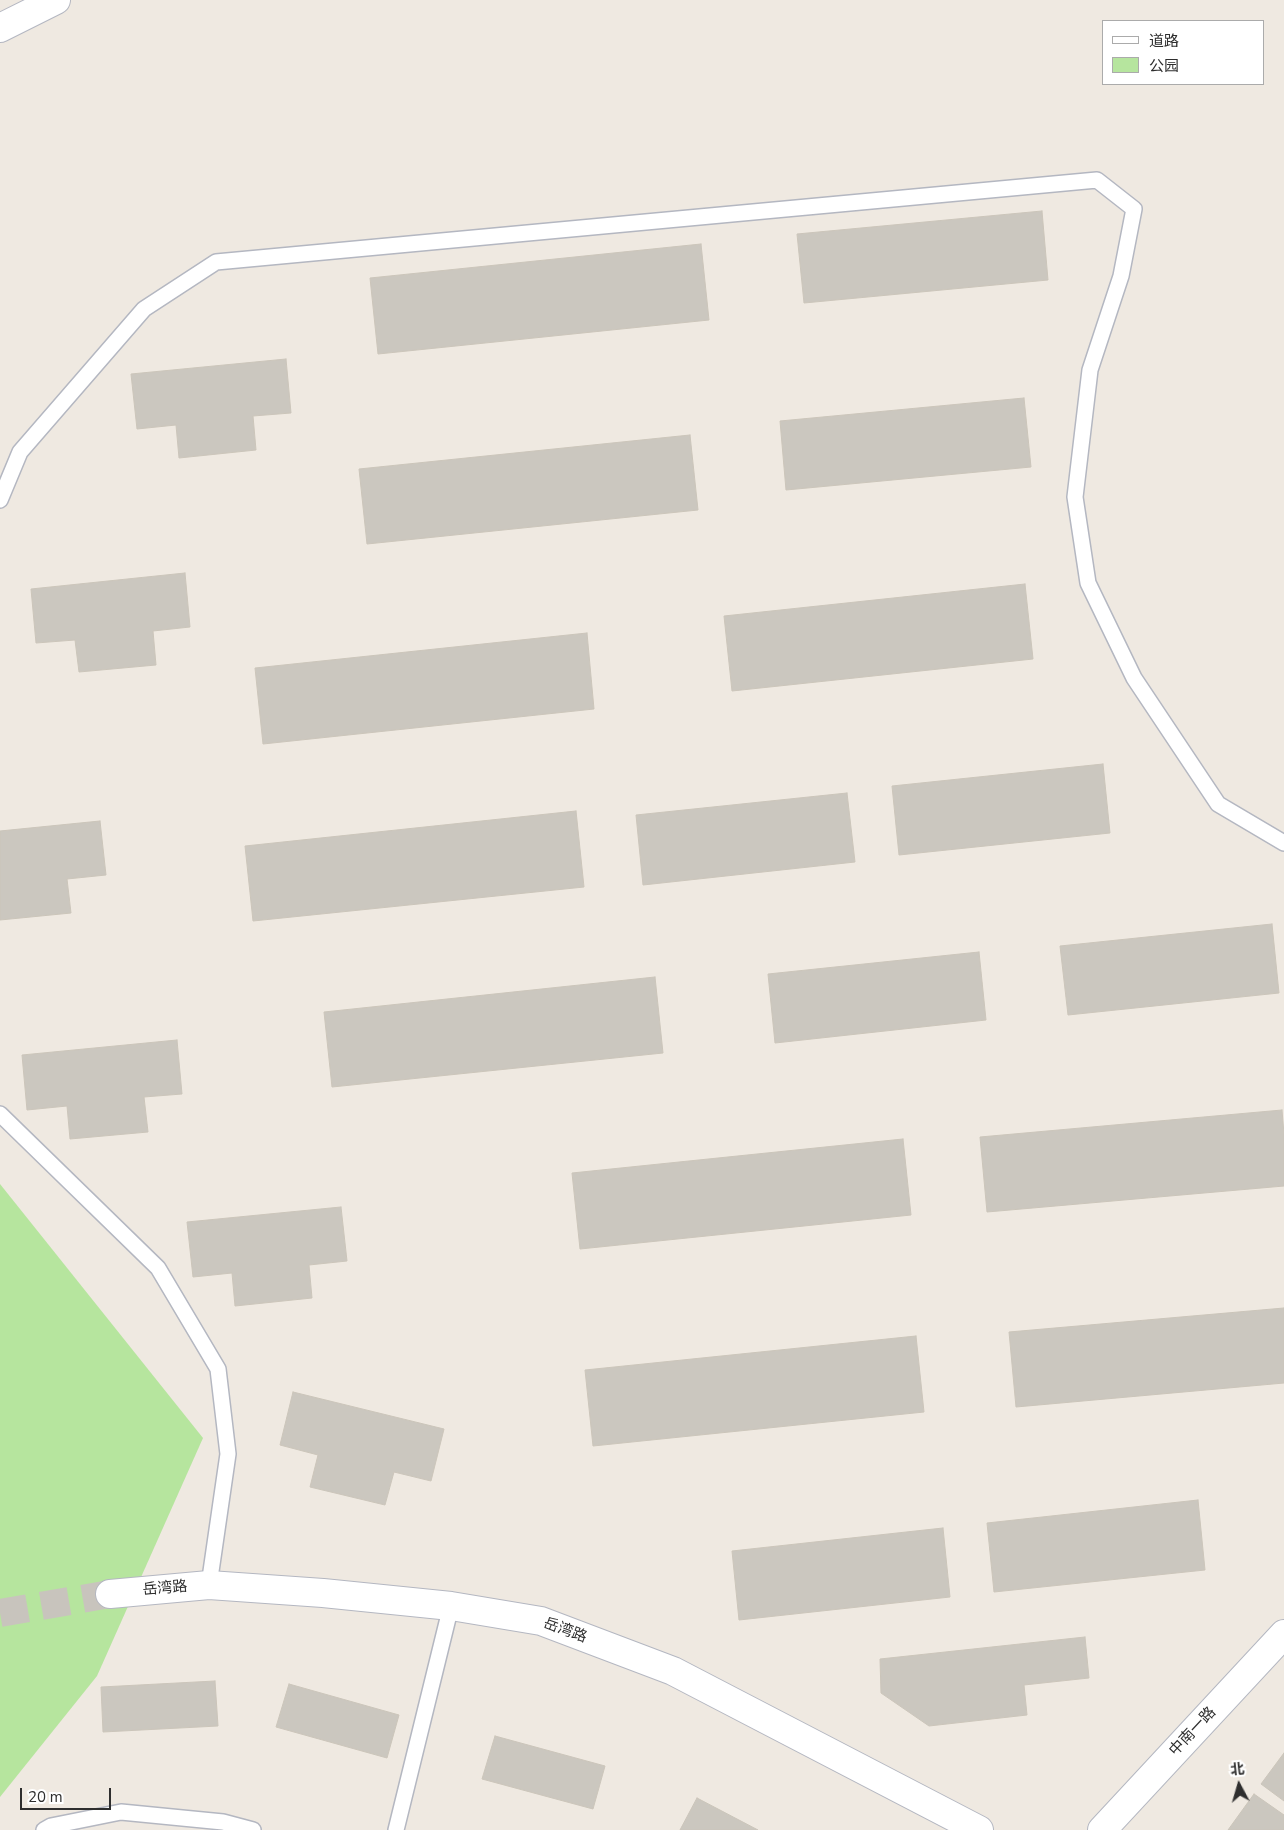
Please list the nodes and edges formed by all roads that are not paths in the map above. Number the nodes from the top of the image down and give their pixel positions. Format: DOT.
graph roads {
  1 [pos="56,0"];
  2 [pos="0,28"];
  3 [pos="0,500"];
  4 [pos="1284,843"];
  5 [pos="0,1114"];
  6 [pos="209,1585"];
  7 [pos="110,1594"];
  8 [pos="451,1606"];
  9 [pos="1284,1634"];
  10 [pos="44,1830"];
  11 [pos="253,1830"];
  12 [pos="396,1830"];
  13 [pos="979,1830"];
  14 [pos="1102,1830"];
  1 -- 2 [label="street"];
  3 -- 4 [label="lane"];
  5 -- 6 [label="lane"];
  6 -- 7 [label="street, 岳湾路"];
  6 -- 8 [label="street, 岳湾路"];
  8 -- 12 [label="lane"];
  8 -- 13 [label="street, 岳湾路"];
  9 -- 14 [label="street, 中南一路"];
  10 -- 11 [label="lane"];
}
